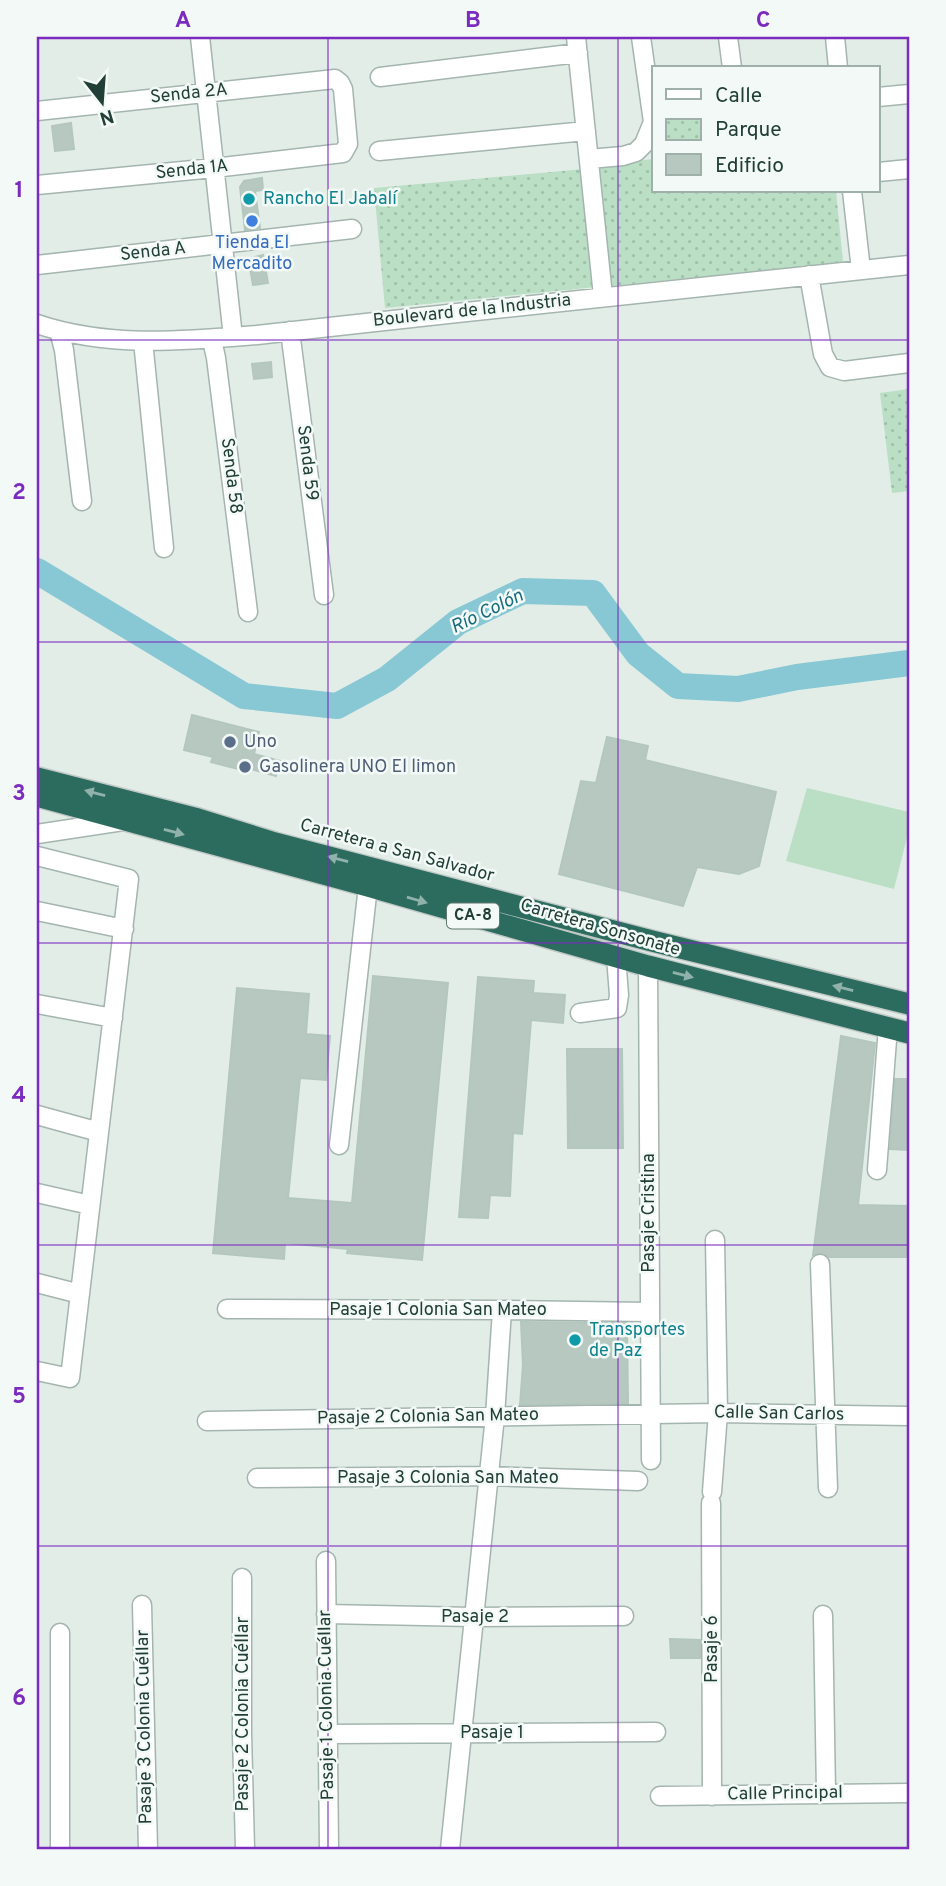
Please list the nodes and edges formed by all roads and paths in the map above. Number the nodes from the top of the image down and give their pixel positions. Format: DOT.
graph roads {
  1 [pos="200,37"];
  2 [pos="641,37"];
  3 [pos="728,37"];
  4 [pos="835,37"];
  5 [pos="577,45"];
  6 [pos="732,66"];
  7 [pos="838,66"];
  8 [pos="380,77"];
  9 [pos="206,93"];
  10 [pos="909,93"];
  11 [pos="880,97"];
  12 [pos="37,111"];
  13 [pos="652,115"];
  14 [pos="652,125"];
  15 [pos="586,131"];
  16 [pos="346,149"];
  17 [pos="379,151"];
  18 [pos="589,159"];
  19 [pos="215,168"];
  20 [pos="909,169"];
  21 [pos="880,172"];
  22 [pos="37,185"];
  23 [pos="852,192"];
  24 [pos="352,229"];
  25 [pos="223,244"];
  26 [pos="37,265"];
  27 [pos="909,265"];
  28 [pos="861,270"];
  29 [pos="809,275"];
  30 [pos="603,296"];
  31 [pos="37,324"];
  32 [pos="59,331"];
  33 [pos="290,331"];
  34 [pos="233,337"];
  35 [pos="212,340"];
  36 [pos="143,341"];
  37 [pos="909,363"];
  38 [pos="82,502"];
  39 [pos="164,548"];
  40 [pos="324,594"];
  41 [pos="248,612"];
  42 [pos="37,778"];
  43 [pos="37,796"];
  44 [pos="128,820"];
  45 [pos="37,834"];
  46 [pos="37,856"];
  47 [pos="368,886"];
  48 [pos="37,911"];
  49 [pos="124,929"];
  50 [pos="616,957"];
  51 [pos="648,966"];
  52 [pos="37,1003"];
  53 [pos="909,1004"];
  54 [pos="580,1013"];
  55 [pos="113,1018"];
  56 [pos="888,1027"];
  57 [pos="909,1032"];
  58 [pos="37,1115"];
  59 [pos="99,1132"];
  60 [pos="339,1145"];
  61 [pos="877,1170"];
  62 [pos="37,1193"];
  63 [pos="90,1205"];
  64 [pos="715,1240"];
  65 [pos="820,1264"];
  66 [pos="37,1283"];
  67 [pos="80,1294"];
  68 [pos="226,1310"];
  69 [pos="502,1310"];
  70 [pos="649,1312"];
  71 [pos="37,1370"];
  72 [pos="718,1413"];
  73 [pos="649,1415"];
  74 [pos="825,1415"];
  75 [pos="495,1416"];
  76 [pos="909,1416"];
  77 [pos="207,1421"];
  78 [pos="650,1460"];
  79 [pos="489,1476"];
  80 [pos="257,1478"];
  81 [pos="638,1481"];
  82 [pos="828,1488"];
  83 [pos="326,1561"];
  84 [pos="242,1578"];
  85 [pos="142,1605"];
  86 [pos="326,1614"];
  87 [pos="823,1615"];
  88 [pos="624,1616"];
  89 [pos="473,1617"];
  90 [pos="60,1633"];
  91 [pos="656,1732"];
  92 [pos="462,1733"];
  93 [pos="328,1734"];
  94 [pos="826,1793"];
  95 [pos="909,1793"];
  96 [pos="660,1796"];
  97 [pos="712,1796"];
  98 [pos="60,1849"];
  99 [pos="148,1849"];
  100 [pos="244,1849"];
  101 [pos="329,1849"];
  102 [pos="450,1849"];
  1 -- 9 [label="street"];
  2 -- 13 [label="street"];
  3 -- 6 [label="street"];
  4 -- 7 [label="street"];
  5 -- 8 [label="street"];
  5 -- 15 [label="street"];
  9 -- 12 [label="street, Senda 2A"];
  9 -- 16 [label="street, Senda 2A"];
  9 -- 19 [label="street"];
  10 -- 11 [label="street"];
  14 -- 18 [label="street"];
  15 -- 17 [label="street"];
  15 -- 18 [label="street"];
  16 -- 19 [label="street, Senda 1A"];
  18 -- 30 [label="street"];
  19 -- 22 [label="street, Senda 1A"];
  19 -- 25 [label="street"];
  20 -- 21 [label="street"];
  23 -- 28 [label="street"];
  24 -- 25 [label="street, Senda A"];
  25 -- 26 [label="street, Senda A"];
  25 -- 34 [label="street"];
  27 -- 28 [label="street, Boulevard de la Industria"];
  28 -- 29 [label="street, Boulevard de la Industria"];
  29 -- 30 [label="street, Boulevard de la Industria"];
  29 -- 37 [label="street"];
  30 -- 33 [label="street, Boulevard de la Industria"];
  31 -- 32 [label="street, Boulevard de la Industria"];
  32 -- 36 [label="street, Boulevard de la Industria"];
  32 -- 38 [label="street"];
  33 -- 34 [label="street, Boulevard de la Industria"];
  33 -- 40 [label="street, Senda 59"];
  34 -- 35 [label="street, Boulevard de la Industria"];
  35 -- 36 [label="street, Boulevard de la Industria"];
  35 -- 41 [label="street, Senda 58"];
  36 -- 39 [label="street"];
  53 -- 42 [label="highway, Carretera a San Salvador / CA-8, one-way"];
  43 -- 44 [label="highway, Carretera Sonsonate / CA-8"];
  44 -- 45 [label="street"];
  44 -- 47 [label="highway, Carretera Sonsonate / CA-8, one-way"];
  46 -- 49 [label="street"];
  47 -- 50 [label="highway, Carretera Sonsonate / CA-8, one-way"];
  47 -- 60 [label="street"];
  48 -- 49 [label="street"];
  49 -- 55 [label="street"];
  50 -- 51 [label="highway, Carretera Sonsonate / CA-8"];
  50 -- 54 [label="street"];
  51 -- 56 [label="highway, Carretera Sonsonate / CA-8, one-way"];
  51 -- 70 [label="street, Pasaje Cristina"];
  52 -- 55 [label="street"];
  55 -- 59 [label="street"];
  56 -- 57 [label="highway, Carretera Sonsonate / CA-8"];
  56 -- 61 [label="street"];
  58 -- 59 [label="street"];
  59 -- 63 [label="street"];
  62 -- 63 [label="street"];
  63 -- 67 [label="street"];
  64 -- 72 [label="street, Pasaje 6"];
  65 -- 74 [label="street"];
  66 -- 67 [label="street"];
  67 -- 71 [label="street"];
  68 -- 69 [label="street, Pasaje 1 Colonia San Mateo"];
  69 -- 70 [label="street, Pasaje 1 Colonia San Mateo"];
  69 -- 75 [label="street"];
  70 -- 73 [label="street, Pasaje Cristina"];
  72 -- 73 [label="street, Calle San Carlos"];
  72 -- 74 [label="street, Calle San Carlos"];
  72 -- 97 [label="street, Pasaje 6"];
  73 -- 75 [label="street, Pasaje 2 Colonia San Mateo"];
  73 -- 78 [label="street, Pasaje Cristina"];
  74 -- 76 [label="street, Calle San Carlos"];
  74 -- 82 [label="street"];
  75 -- 77 [label="street, Pasaje 2 Colonia San Mateo"];
  75 -- 79 [label="street"];
  79 -- 80 [label="street, Pasaje 3 Colonia San Mateo"];
  79 -- 81 [label="street, Pasaje 3 Colonia San Mateo"];
  79 -- 89 [label="street"];
  83 -- 86 [label="street, Pasaje 1 Colonia Cuéllar"];
  84 -- 100 [label="street, Pasaje 2 Colonia Cuéllar"];
  85 -- 99 [label="street, Pasaje 3 Colonia Cuéllar"];
  86 -- 89 [label="street, Pasaje 2"];
  86 -- 93 [label="street, Pasaje 1 Colonia Cuéllar"];
  87 -- 94 [label="street"];
  88 -- 89 [label="street, Pasaje 2"];
  89 -- 92 [label="street"];
  90 -- 98 [label="street"];
  91 -- 92 [label="street, Pasaje 1"];
  92 -- 93 [label="street, Pasaje 1"];
  92 -- 102 [label="street"];
  93 -- 101 [label="street, Pasaje 1 Colonia Cuéllar"];
  94 -- 95 [label="street, Calle Principal"];
  94 -- 97 [label="street, Calle Principal"];
  96 -- 97 [label="street, Calle Principal"];
}
